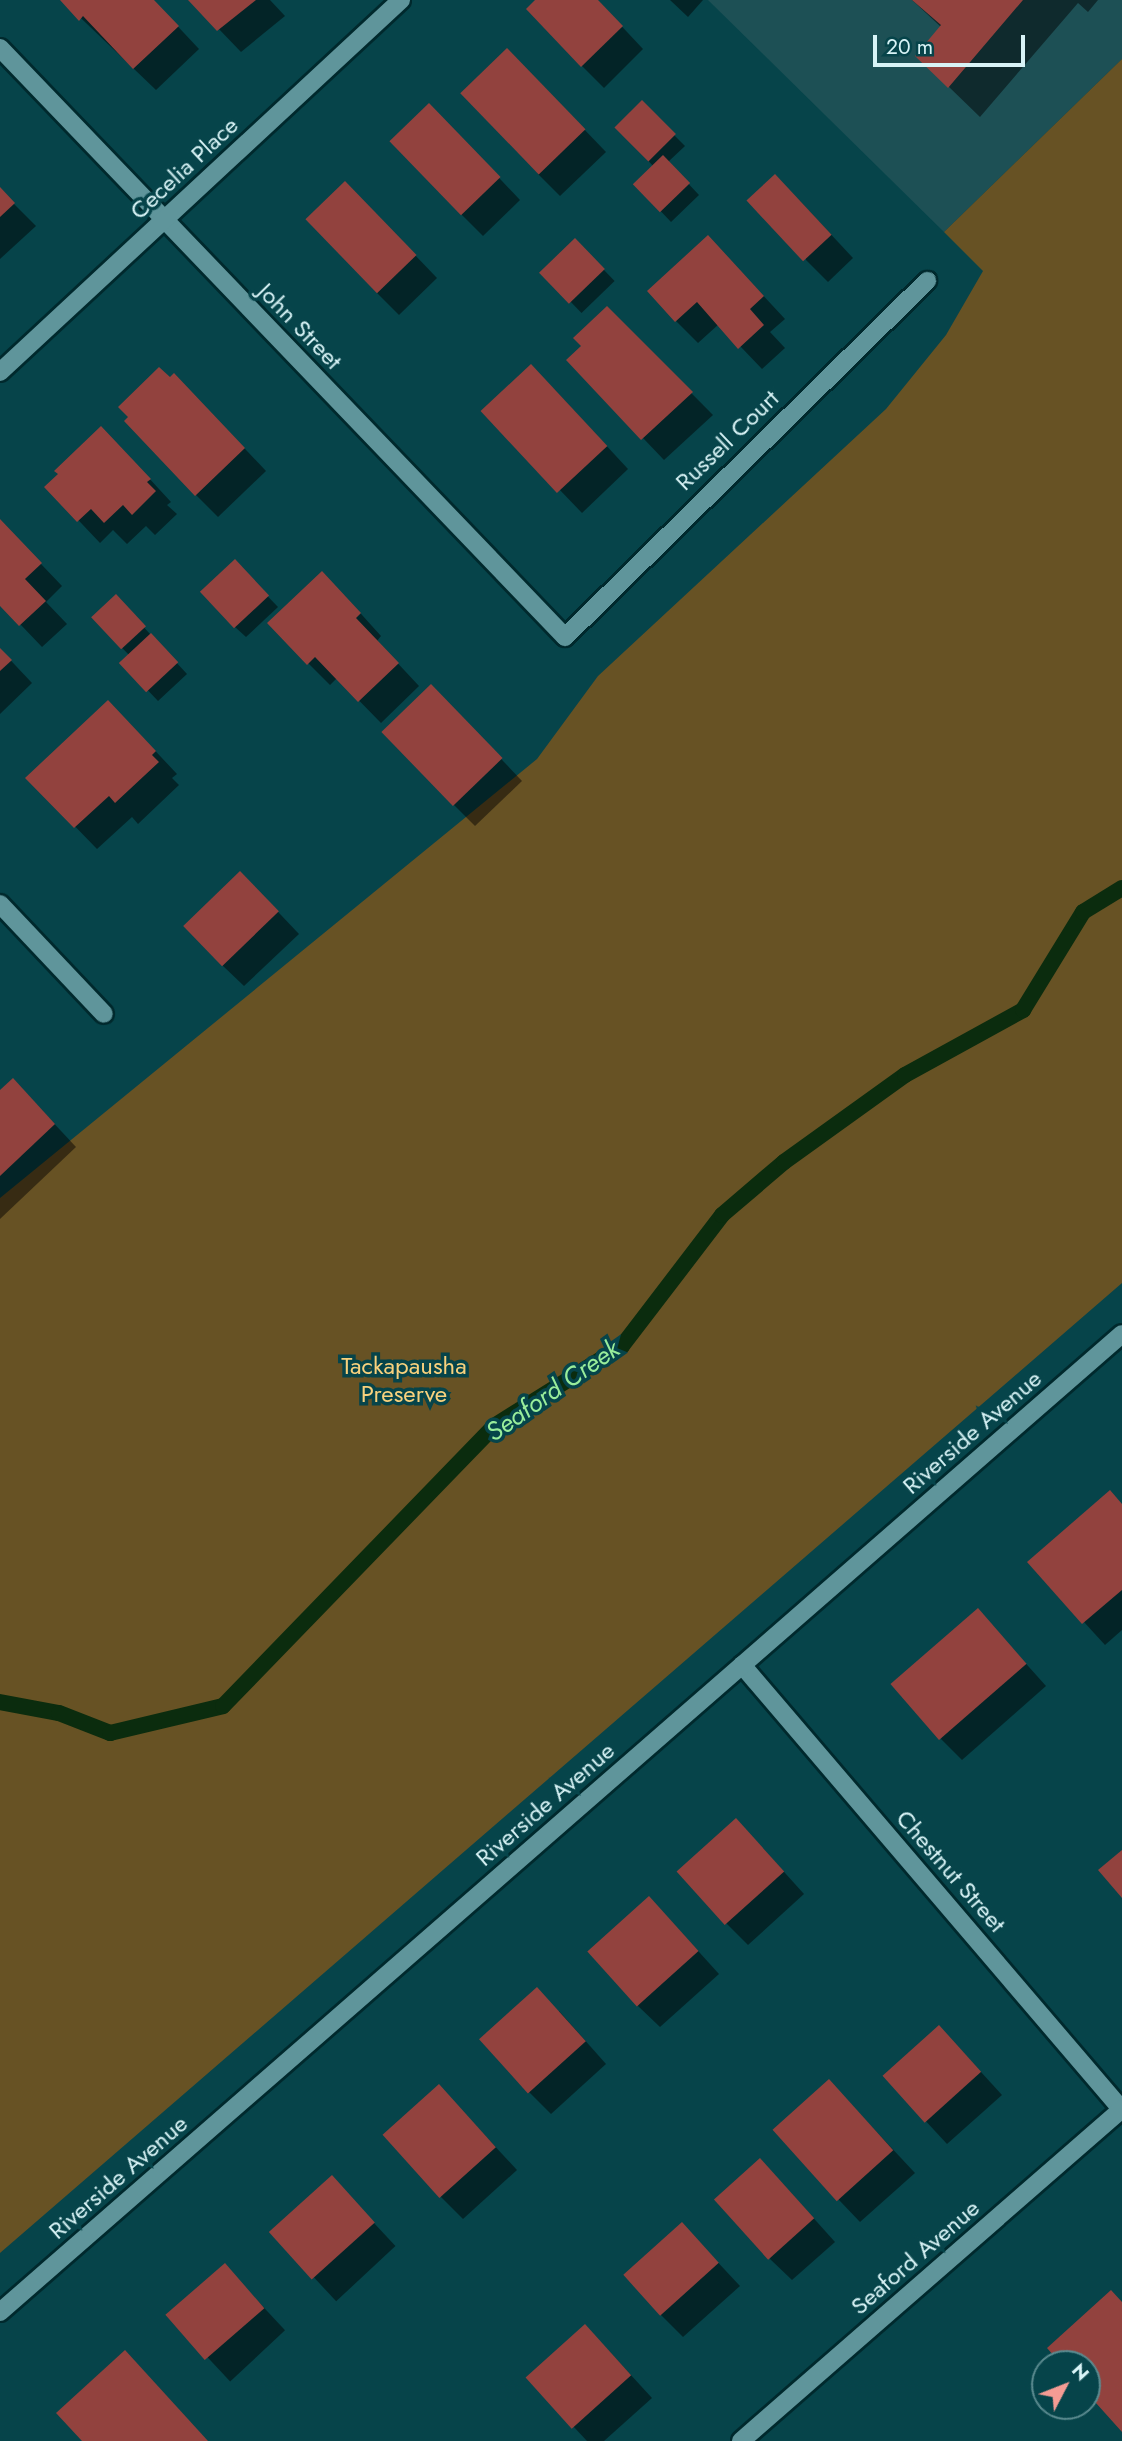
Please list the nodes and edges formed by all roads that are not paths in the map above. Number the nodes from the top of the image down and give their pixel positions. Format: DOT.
graph roads {
  1 [pos="401,0"];
  2 [pos="0,48"];
  3 [pos="164,220"];
  4 [pos="927,281"];
  5 [pos="0,372"];
  6 [pos="565,637"];
  7 [pos="0,904"];
  8 [pos="104,1014"];
  9 [pos="1122,1334"];
  10 [pos="742,1665"];
  11 [pos="1122,2110"];
  12 [pos="0,2312"];
  13 [pos="741,2441"];
  1 -- 3 [label="street, Cecelia Place"];
  2 -- 3 [label="street, John Street"];
  3 -- 5 [label="street, Cecelia Place"];
  3 -- 6 [label="street, John Street"];
  4 -- 6 [label="street, Russell Court"];
  7 -- 8 [label="street"];
  9 -- 10 [label="street, Riverside Avenue"];
  10 -- 11 [label="street, Chestnut Street"];
  10 -- 12 [label="street, Riverside Avenue"];
  11 -- 13 [label="street, Seaford Avenue"];
}
